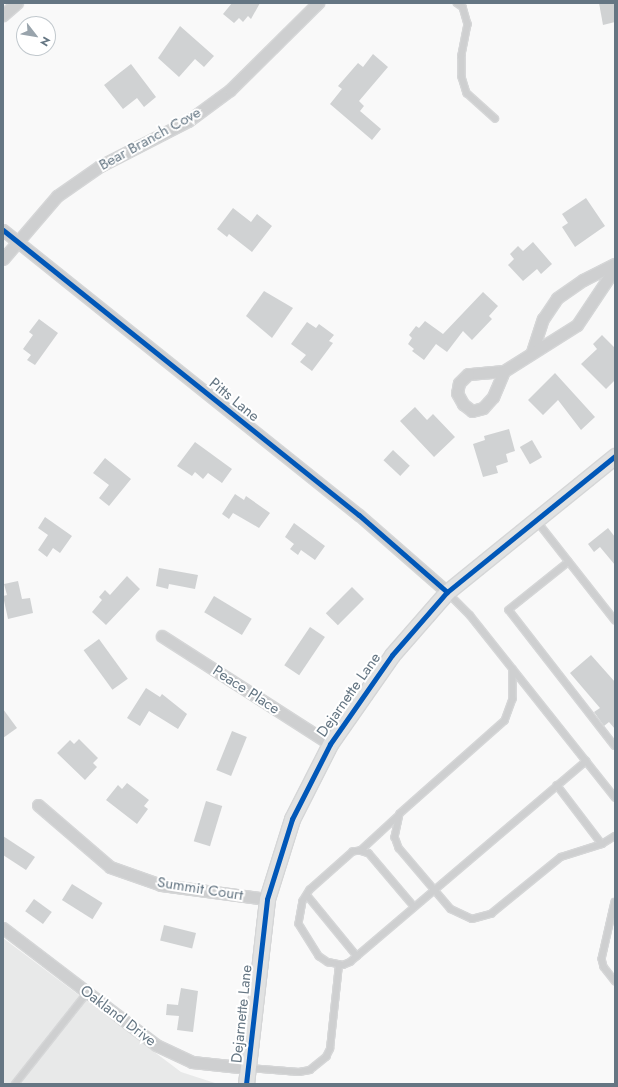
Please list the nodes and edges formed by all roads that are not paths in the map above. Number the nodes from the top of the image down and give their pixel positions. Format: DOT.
graph roads {
  1 [pos="17,3"];
  2 [pos="318,3"];
  3 [pos="457,3"];
  4 [pos="3,15"];
  5 [pos="495,118"];
  6 [pos="3,230"];
  7 [pos="17,241"];
  8 [pos="3,259"];
  9 [pos="615,264"];
  10 [pos="615,268"];
  11 [pos="532,352"];
  12 [pos="504,371"];
  13 [pos="613,461"];
  14 [pos="536,520"];
  15 [pos="569,562"];
  16 [pos="447,592"];
  17 [pos="615,620"];
  18 [pos="162,636"];
  19 [pos="513,669"];
  20 [pos="330,744"];
  21 [pos="615,746"];
  22 [pos="586,761"];
  23 [pos="558,785"];
  24 [pos="615,797"];
  25 [pos="38,805"];
  26 [pos="400,814"];
  27 [pos="615,836"];
  28 [pos="602,844"];
  29 [pos="360,851"];
  30 [pos="434,889"];
  31 [pos="307,895"];
  32 [pos="267,899"];
  33 [pos="615,902"];
  34 [pos="414,906"];
  35 [pos="3,928"];
  36 [pos="357,956"];
  37 [pos="339,965"];
  38 [pos="615,981"];
  39 [pos="87,993"];
  40 [pos="249,1068"];
  41 [pos="15,1084"];
  42 [pos="246,1084"];
  1 -- 4 [label="street"];
  2 -- 7 [label="street, Bear Branch Cove"];
  3 -- 5 [label="lane"];
  6 -- 7 [label="street, Pitts Lane"];
  7 -- 8 [label="street, Bear Branch Cove"];
  7 -- 16 [label="street, Pitts Lane"];
  9 -- 11 [label="street"];
  10 -- 11 [label="street"];
  11 -- 12 [label="street"];
  13 -- 14 [label="main road, Dejarnette Lane"];
  14 -- 15 [label="lane"];
  14 -- 16 [label="main road, Dejarnette Lane"];
  15 -- 17 [label="lane"];
  15 -- 21 [label="lane"];
  16 -- 19 [label="lane"];
  16 -- 20 [label="main road, Dejarnette Lane"];
  18 -- 20 [label="street, Peace Place"];
  19 -- 22 [label="lane"];
  19 -- 26 [label="lane"];
  20 -- 32 [label="main road, Dejarnette Lane"];
  22 -- 23 [label="lane"];
  22 -- 24 [label="lane"];
  23 -- 28 [label="lane"];
  23 -- 30 [label="lane"];
  25 -- 32 [label="street, Summit Court"];
  26 -- 29 [label="lane"];
  26 -- 30 [label="lane"];
  27 -- 28 [label="lane"];
  28 -- 30 [label="lane"];
  29 -- 31 [label="lane"];
  29 -- 34 [label="lane"];
  30 -- 34 [label="lane"];
  31 -- 36 [label="lane"];
  31 -- 37 [label="lane"];
  32 -- 40 [label="main road, Dejarnette Lane"];
  33 -- 38 [label="lane"];
  34 -- 36 [label="lane"];
  35 -- 39 [label="street, Oakland Drive"];
  36 -- 37 [label="lane"];
  37 -- 40 [label="lane"];
  39 -- 40 [label="street, Oakland Drive"];
  39 -- 41 [label="lane"];
  40 -- 42 [label="main road, Dejarnette Lane"];
}
